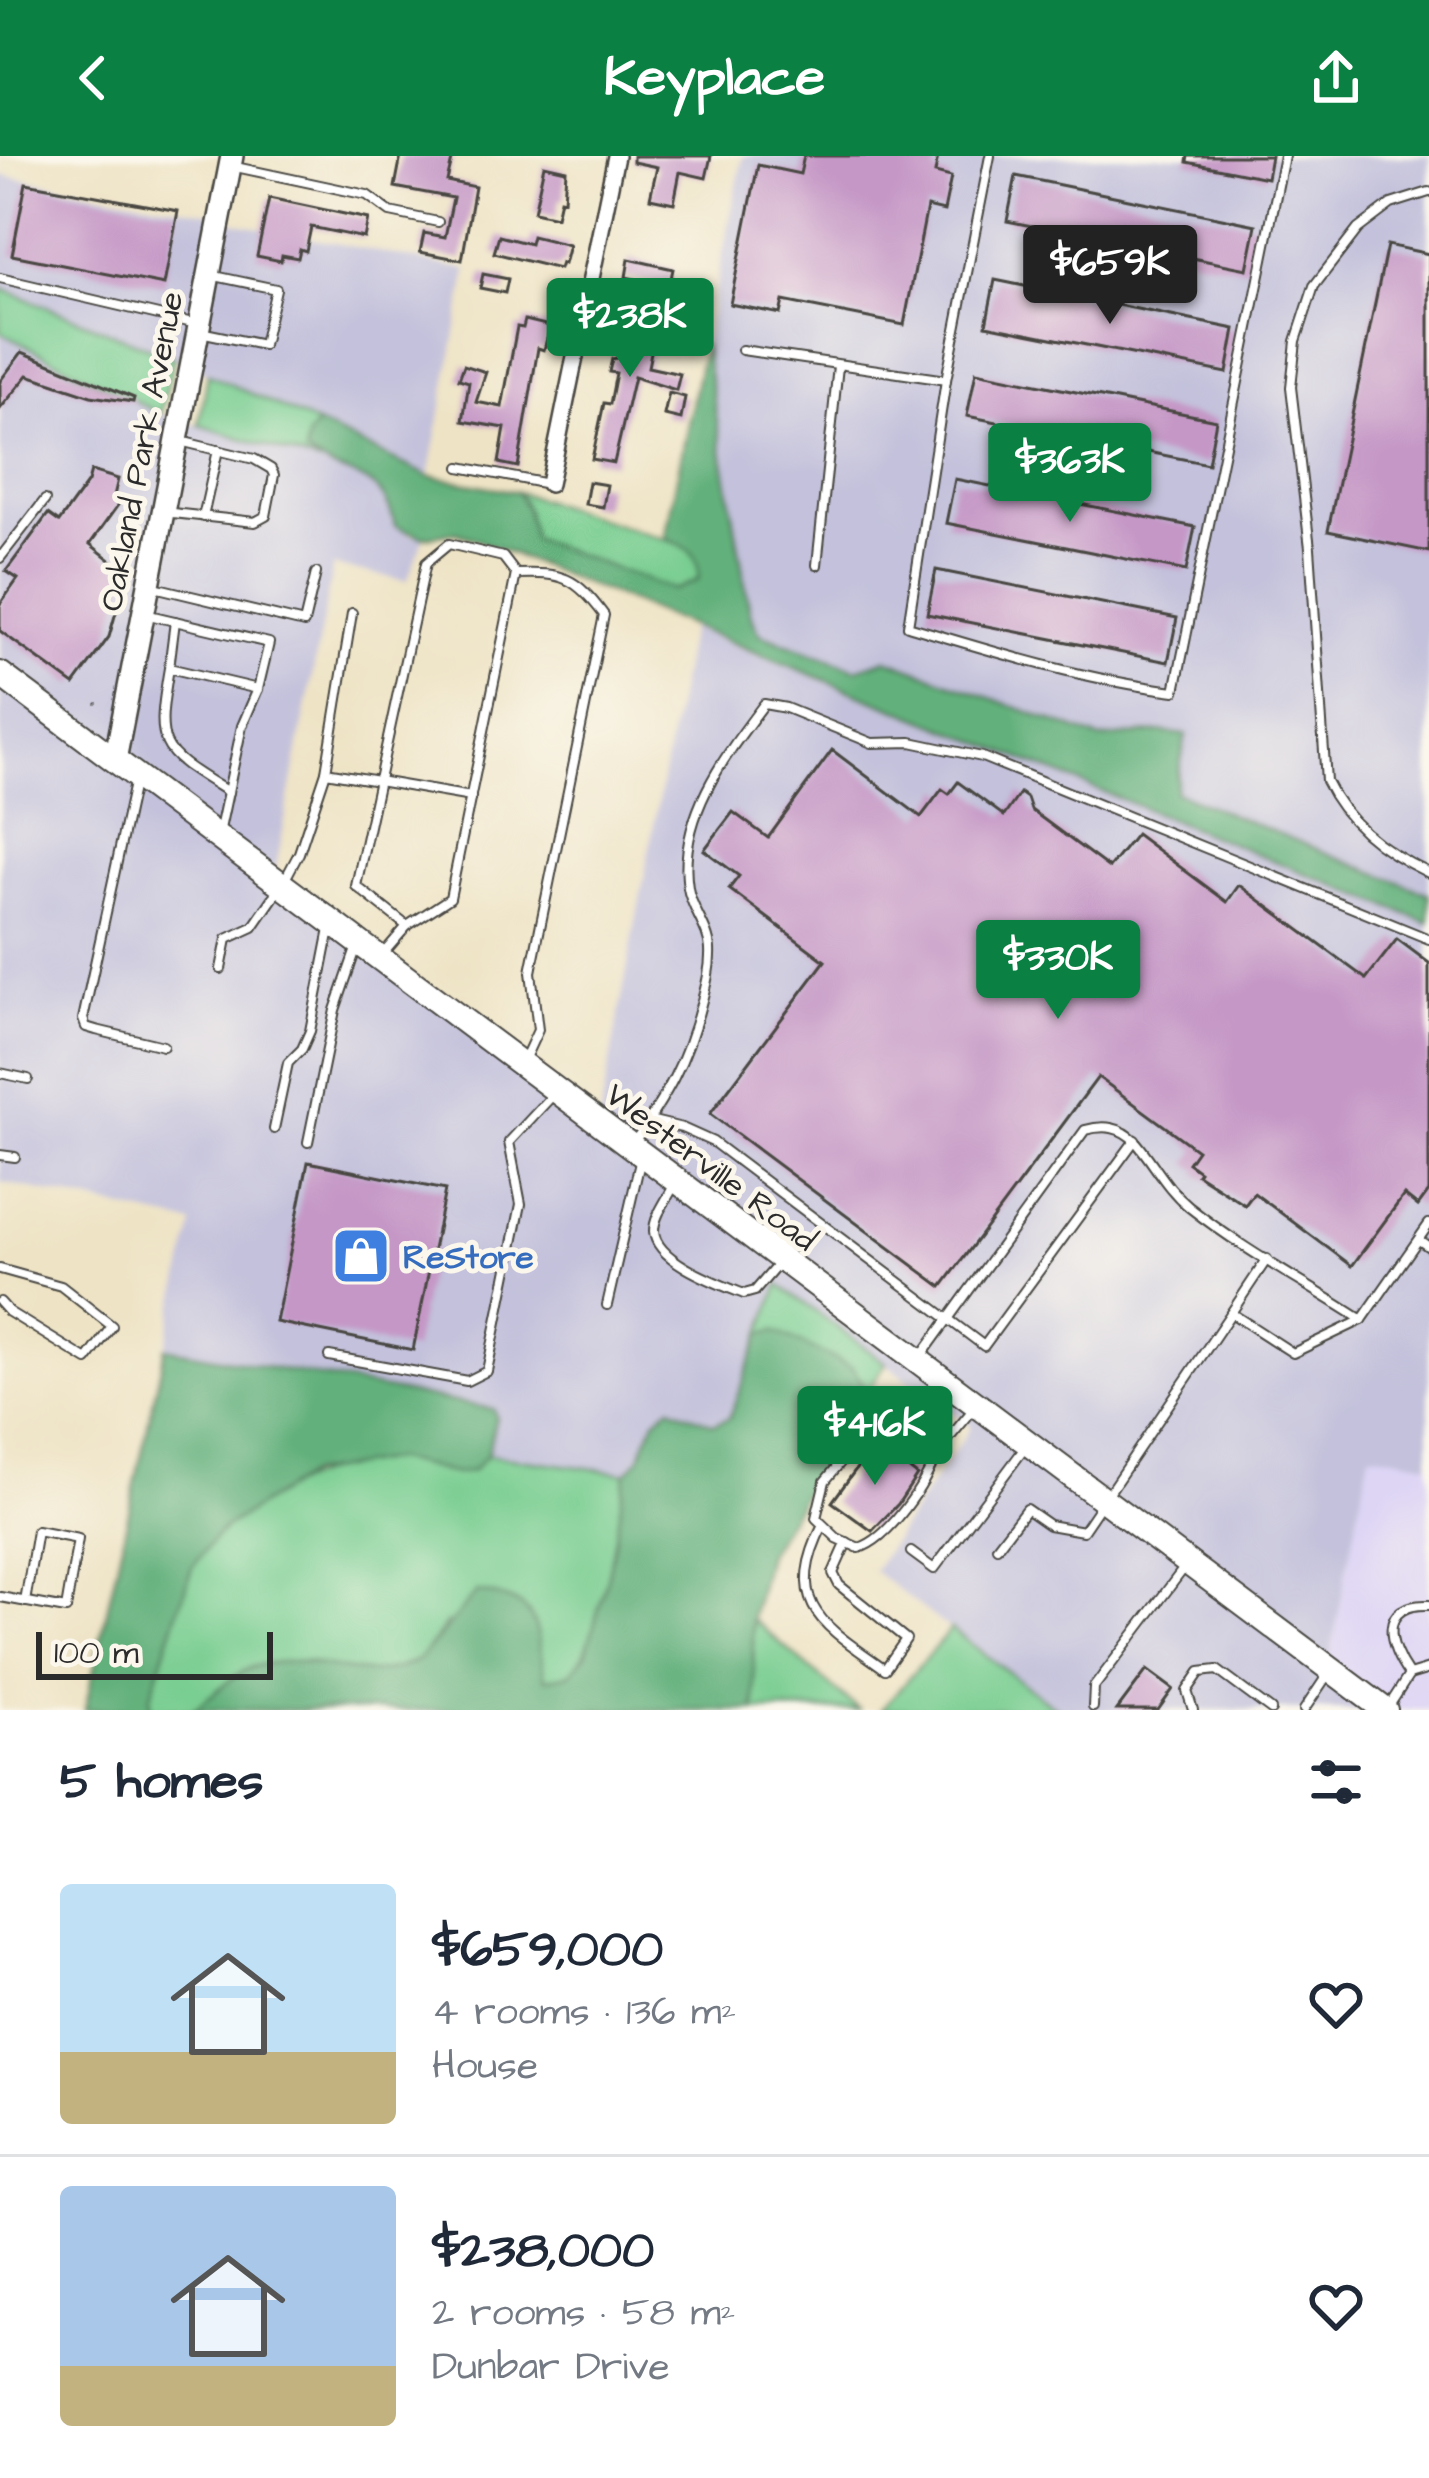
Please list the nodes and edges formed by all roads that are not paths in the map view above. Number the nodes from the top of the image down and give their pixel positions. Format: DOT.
graph roads {
  1 [pos="616,156"];
  2 [pos="990,156"];
  3 [pos="1284,156"];
  4 [pos="231,161"];
  5 [pos="1429,193"];
  6 [pos="438,222"];
  7 [pos="208,274"];
  8 [pos="0,278"];
  9 [pos="198,328"];
  10 [pos="742,350"];
  11 [pos="838,366"];
  12 [pos="946,380"];
  13 [pos="176,440"];
  14 [pos="218,450"];
  15 [pos="460,467"];
  16 [pos="549,484"];
  17 [pos="45,500"];
  18 [pos="162,512"];
  19 [pos="203,517"];
  20 [pos="0,557"];
  21 [pos="817,565"];
  22 [pos="316,573"];
  23 [pos="516,574"];
  24 [pos="147,585"];
  25 [pos="142,613"];
  26 [pos="352,613"];
  27 [pos="175,621"];
  28 [pos="169,668"];
  29 [pos="0,674"];
  30 [pos="258,689"];
  31 [pos="125,768"];
  32 [pos="326,772"];
  33 [pos="379,779"];
  34 [pos="228,792"];
  35 [pos="471,797"];
  36 [pos="218,837"];
  37 [pos="1429,873"];
  38 [pos="281,884"];
  39 [pos="332,922"];
  40 [pos="407,926"];
  41 [pos="1429,939"];
  42 [pos="369,950"];
  43 [pos="221,970"];
  44 [pos="163,1046"];
  45 [pos="522,1064"];
  46 [pos="0,1073"];
  47 [pos="28,1079"];
  48 [pos="558,1091"];
  49 [pos="649,1120"];
  50 [pos="274,1129"];
  51 [pos="1135,1140"];
  52 [pos="308,1142"];
  53 [pos="636,1150"];
  54 [pos="0,1155"];
  55 [pos="15,1157"];
  56 [pos="677,1180"];
  57 [pos="1429,1224"];
  58 [pos="1419,1240"];
  59 [pos="1429,1247"];
  60 [pos="1268,1258"];
  61 [pos="782,1259"];
  62 [pos="0,1269"];
  63 [pos="0,1302"];
  64 [pos="608,1305"];
  65 [pos="1232,1312"];
  66 [pos="947,1319"];
  67 [pos="1362,1320"];
  68 [pos="329,1357"];
  69 [pos="917,1360"];
  70 [pos="976,1405"];
  71 [pos="1028,1443"];
  72 [pos="936,1454"];
  73 [pos="1102,1498"];
  74 [pos="823,1525"];
  75 [pos="847,1542"];
  76 [pos="997,1547"];
  77 [pos="911,1552"];
  78 [pos="1188,1563"];
  79 [pos="0,1597"];
  80 [pos="25,1602"];
  81 [pos="1429,1605"];
  82 [pos="1429,1669"];
  83 [pos="1331,1670"];
  84 [pos="1409,1675"];
  85 [pos="1093,1707"];
  86 [pos="1192,1710"];
  87 [pos="1271,1710"];
  88 [pos="1304,1710"];
  89 [pos="1386,1710"];
  1 -- 16 [label="street"];
  2 -- 12 [label="lane"];
  3 -- 12 [label="lane"];
  4 -- 6 [label="lane"];
  4 -- 7 [label="main road, Oakland Park Avenue"];
  5 -- 37 [label="lane"];
  7 -- 9 [label="main road, Oakland Park Avenue"];
  7 -- 9 [label="lane"];
  8 -- 9 [label="lane"];
  9 -- 13 [label="main road, Oakland Park Avenue"];
  10 -- 11 [label="lane"];
  11 -- 12 [label="lane"];
  11 -- 21 [label="lane"];
  13 -- 14 [label="lane"];
  13 -- 18 [label="main road, Oakland Park Avenue"];
  14 -- 19 [label="lane"];
  14 -- 19 [label="lane"];
  15 -- 16 [label="lane"];
  17 -- 20 [label="lane"];
  18 -- 19 [label="lane"];
  18 -- 24 [label="main road, Oakland Park Avenue"];
  22 -- 24 [label="lane"];
  23 -- 33 [label="lane"];
  23 -- 35 [label="lane"];
  23 -- 45 [label="lane"];
  24 -- 25 [label="main road, Oakland Park Avenue"];
  25 -- 27 [label="lane"];
  25 -- 31 [label="main road, Oakland Park Avenue"];
  26 -- 32 [label="lane"];
  27 -- 28 [label="lane"];
  27 -- 30 [label="lane"];
  28 -- 30 [label="lane"];
  28 -- 34 [label="lane"];
  29 -- 31 [label="main road, Westerville Road"];
  30 -- 34 [label="lane"];
  31 -- 36 [label="main road, Westerville Road"];
  31 -- 44 [label="lane"];
  32 -- 33 [label="lane"];
  32 -- 38 [label="lane"];
  33 -- 35 [label="lane"];
  33 -- 40 [label="lane"];
  34 -- 36 [label="lane"];
  35 -- 40 [label="lane"];
  36 -- 38 [label="main road, Westerville Road"];
  38 -- 39 [label="main road, Westerville Road"];
  38 -- 43 [label="lane"];
  39 -- 42 [label="main road, Westerville Road"];
  39 -- 50 [label="lane"];
  40 -- 42 [label="lane"];
  41 -- 49 [label="lane"];
  42 -- 45 [label="main road, Westerville Road"];
  42 -- 52 [label="lane"];
  45 -- 48 [label="main road, Westerville Road"];
  46 -- 47 [label="lane"];
  48 -- 53 [label="main road, Westerville Road"];
  48 -- 68 [label="lane"];
  49 -- 53 [label="lane"];
  49 -- 66 [label="lane"];
  51 -- 60 [label="lane"];
  51 -- 66 [label="lane"];
  51 -- 66 [label="lane"];
  53 -- 56 [label="main road, Westerville Road"];
  53 -- 64 [label="lane"];
  54 -- 55 [label="lane"];
  56 -- 61 [label="main road, Westerville Road"];
  56 -- 61 [label="lane"];
  57 -- 58 [label="lane"];
  58 -- 59 [label="lane"];
  58 -- 67 [label="lane"];
  60 -- 65 [label="lane"];
  60 -- 67 [label="lane"];
  61 -- 69 [label="main road, Westerville Road"];
  62 -- 63 [label="lane"];
  65 -- 67 [label="lane"];
  65 -- 73 [label="lane"];
  66 -- 69 [label="lane"];
  69 -- 70 [label="main road, Westerville Road"];
  70 -- 71 [label="main road, Westerville Road"];
  70 -- 72 [label="lane"];
  71 -- 73 [label="main road, Westerville Road"];
  71 -- 77 [label="lane"];
  72 -- 74 [label="lane"];
  72 -- 75 [label="lane"];
  73 -- 76 [label="lane"];
  73 -- 78 [label="main road, Westerville Road"];
  74 -- 75 [label="lane"];
  74 -- 75 [label="lane"];
  78 -- 83 [label="main road, Westerville Road"];
  78 -- 85 [label="lane"];
  79 -- 80 [label="lane"];
  80 -- 80 [label="lane"];
  81 -- 84 [label="lane"];
  82 -- 84 [label="lane"];
  83 -- 88 [label="lane"];
  83 -- 89 [label="main road, Westerville Road"];
  84 -- 89 [label="lane"];
  86 -- 87 [label="lane"];
}
